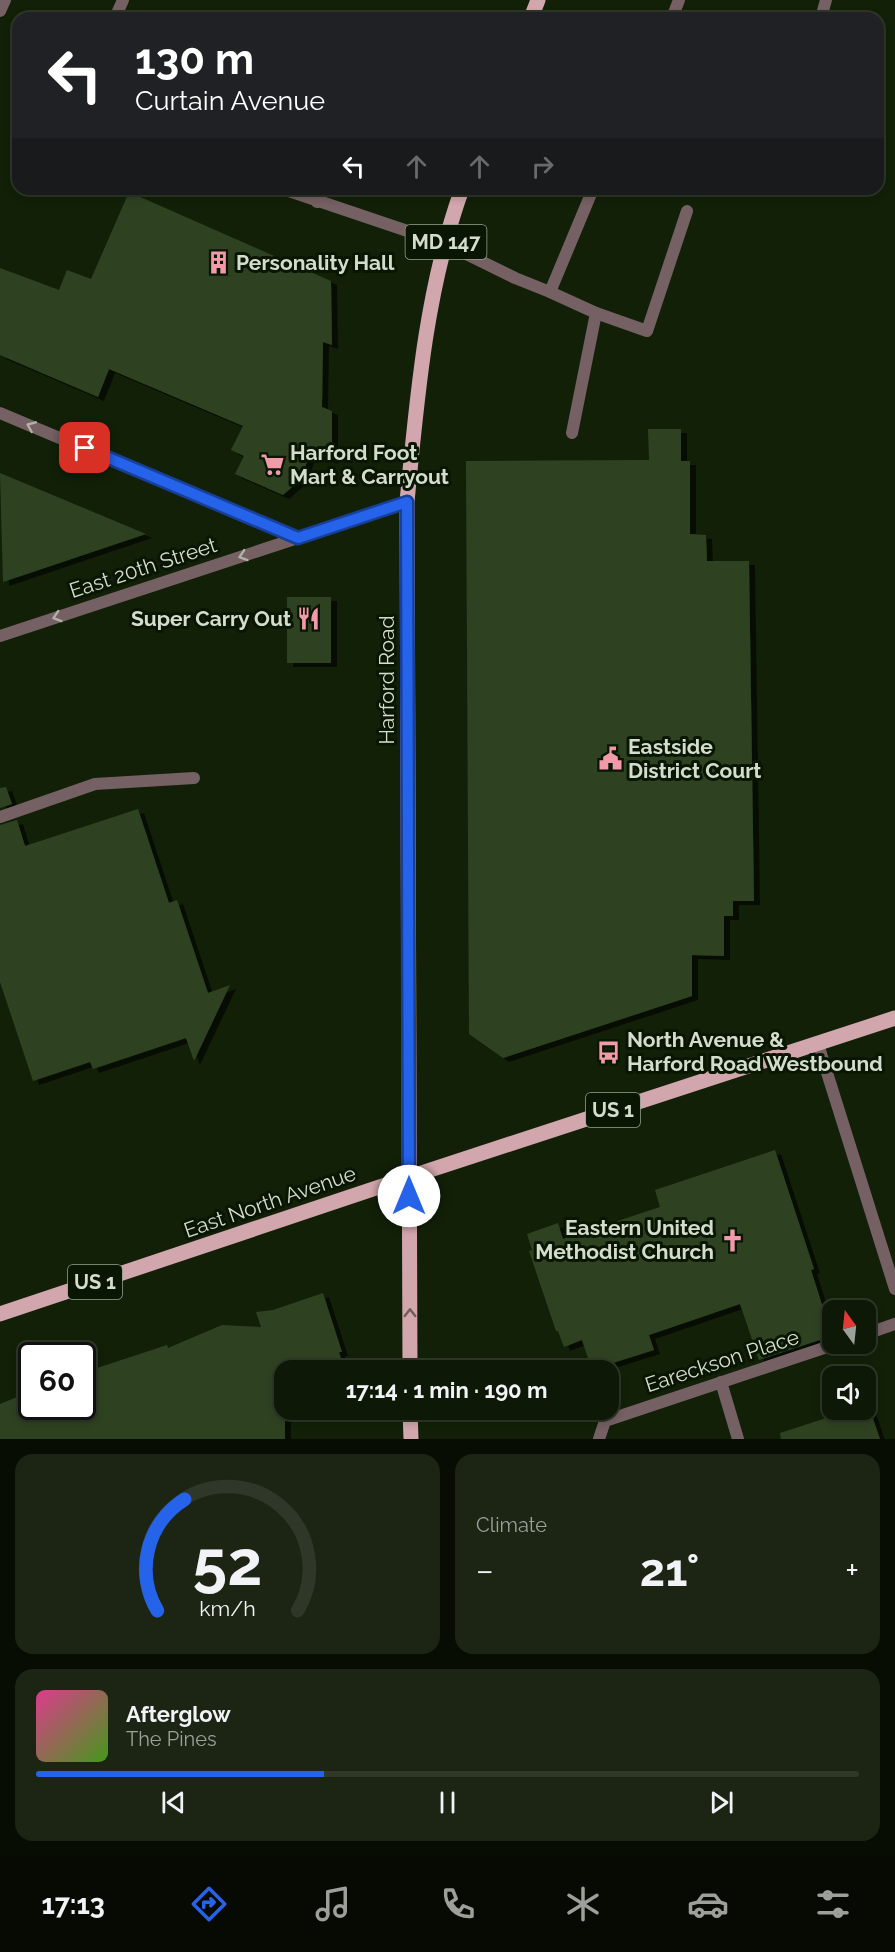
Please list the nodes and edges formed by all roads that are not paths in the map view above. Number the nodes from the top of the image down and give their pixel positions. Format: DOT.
graph roads {
  1 [pos="5,0"];
  2 [pos="0,11"];
  3 [pos="299,195"];
  4 [pos="320,195"];
  5 [pos="460,195"];
  6 [pos="590,195"];
  7 [pos="317,202"];
  8 [pos="687,211"];
  9 [pos="446,244"];
  10 [pos="550,292"];
  11 [pos="597,313"];
  12 [pos="0,413"];
  13 [pos="572,433"];
  14 [pos="407,502"];
  15 [pos="298,538"];
  16 [pos="0,636"];
  17 [pos="194,778"];
  18 [pos="0,817"];
  19 [pos="895,1018"];
  20 [pos="818,1044"];
  21 [pos="409,1177"];
  22 [pos="895,1289"];
  23 [pos="0,1314"];
  24 [pos="895,1324"];
  25 [pos="876,1331"];
  26 [pos="822,1349"];
  27 [pos="410,1360"];
  28 [pos="721,1382"];
  29 [pos="411,1420"];
  30 [pos="411,1439"];
  31 [pos="599,1439"];
  32 [pos="738,1439"];
  1 -- 2 [label="street"];
  3 -- 7 [label="street"];
  4 -- 7 [label="street"];
  5 -- 9 [label="main road, Harford Road / MD 147"];
  6 -- 10 [label="street"];
  7 -- 9 [label="street"];
  8 -- 11 [label="street"];
  9 -- 10 [label="street"];
  9 -- 14 [label="main road, Harford Road / MD 147"];
  10 -- 11 [label="street"];
  11 -- 13 [label="street"];
  15 -- 12 [label="street, one-way"];
  14 -- 15 [label="street, East 20th Street"];
  14 -- 21 [label="main road, Harford Road / MD 147"];
  15 -- 16 [label="street, East 20th Street, one-way"];
  17 -- 18 [label="street"];
  19 -- 20 [label="main road, East North Avenue / US 1"];
  20 -- 21 [label="main road, East North Avenue / US 1"];
  20 -- 22 [label="street"];
  21 -- 23 [label="main road, East North Avenue / US 1"];
  27 -- 21 [label="main road, Harford Road, one-way"];
  24 -- 25 [label="street"];
  26 -- 28 [label="street, Eareckson Place"];
  28 -- 31 [label="street, Eareckson Place"];
  28 -- 32 [label="street"];
  29 -- 30 [label="main road"];
}
